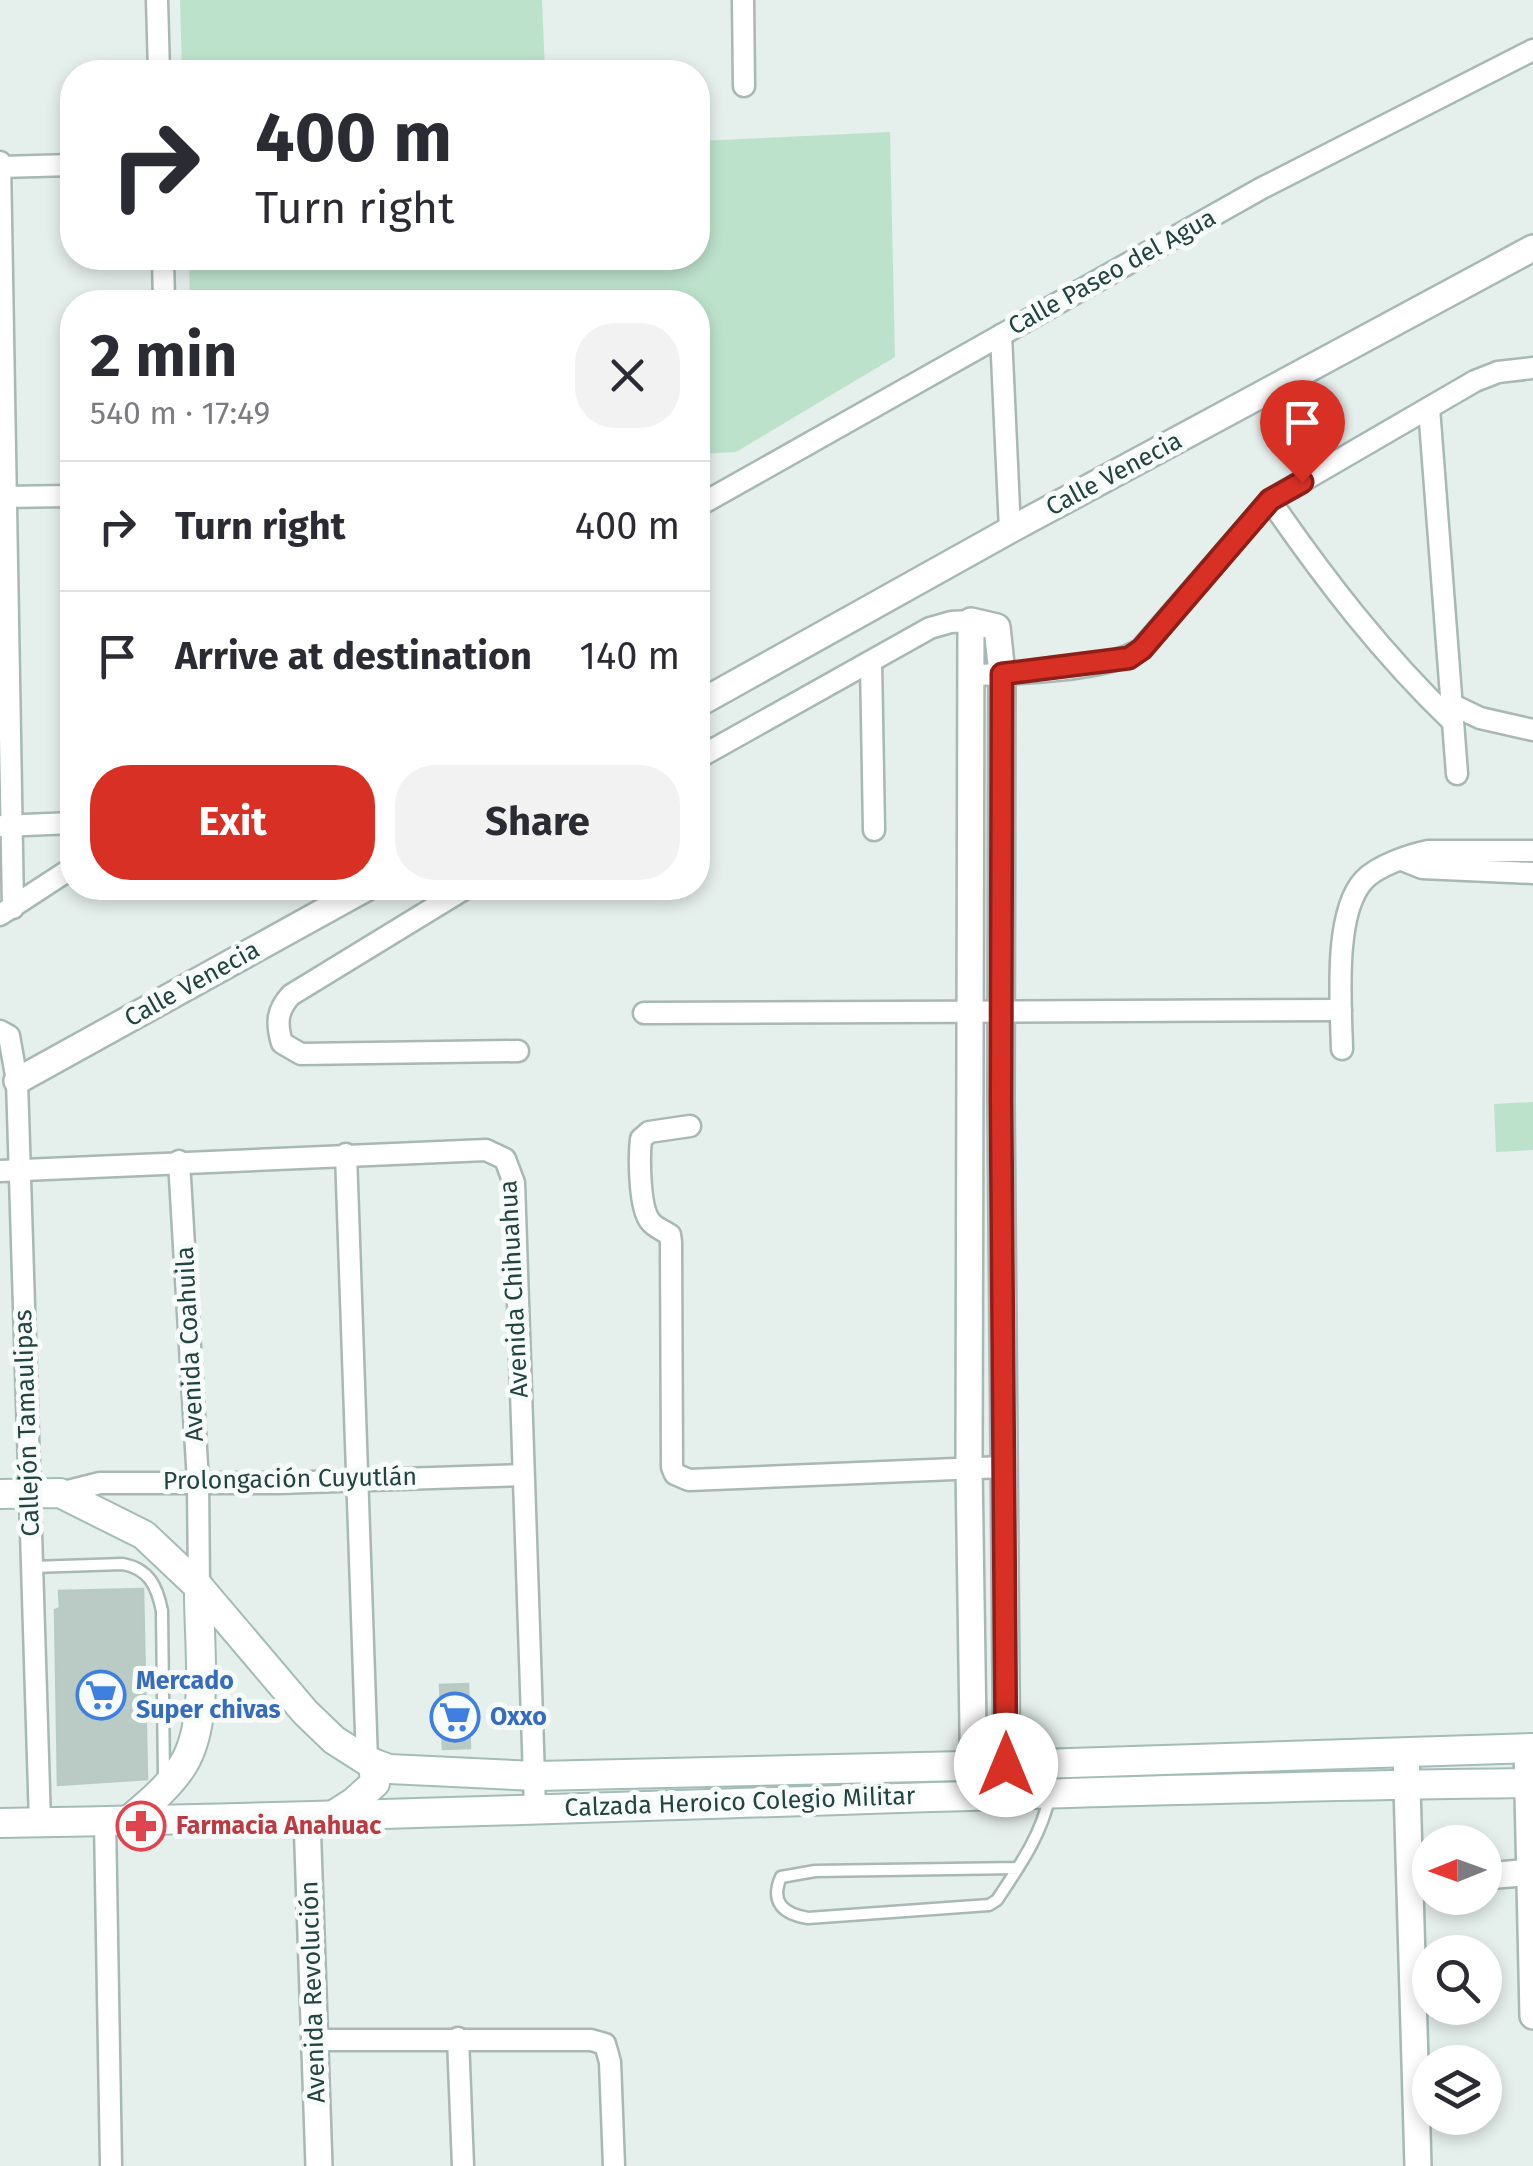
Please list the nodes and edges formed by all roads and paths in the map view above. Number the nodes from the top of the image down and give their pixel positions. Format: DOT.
graph roads {
  1 [pos="158,0"];
  2 [pos="743,0"];
  3 [pos="1533,50"];
  4 [pos="159,60"];
  5 [pos="744,86"];
  6 [pos="0,165"];
  7 [pos="60,165"];
  8 [pos="1533,248"];
  9 [pos="1001,335"];
  10 [pos="1533,368"];
  11 [pos="1428,408"];
  12 [pos="736,484"];
  13 [pos="710,485"];
  14 [pos="60,496"];
  15 [pos="3,497"];
  16 [pos="710,499"];
  17 [pos="1270,500"];
  18 [pos="1010,530"];
  19 [pos="971,621"];
  20 [pos="870,662"];
  21 [pos="1002,674"];
  22 [pos="971,675"];
  23 [pos="710,697"];
  24 [pos="1452,713"];
  25 [pos="1533,730"];
  26 [pos="710,751"];
  27 [pos="1457,774"];
  28 [pos="60,824"];
  29 [pos="6,826"];
  30 [pos="874,830"];
  31 [pos="1533,851"];
  32 [pos="1402,860"];
  33 [pos="1533,873"];
  34 [pos="60,876"];
  35 [pos="344,900"];
  36 [pos="446,900"];
  37 [pos="6,912"];
  38 [pos="1002,922"];
  39 [pos="968,923"];
  40 [pos="1342,1010"];
  41 [pos="644,1013"];
  42 [pos="969,1014"];
  43 [pos="1001,1014"];
  44 [pos="0,1031"];
  45 [pos="1342,1048"];
  46 [pos="518,1051"];
  47 [pos="17,1081"];
  48 [pos="1001,1101"];
  49 [pos="969,1102"];
  50 [pos="690,1126"];
  51 [pos="346,1154"];
  52 [pos="179,1162"];
  53 [pos="10,1170"];
  54 [pos="1002,1215"];
  55 [pos="969,1216"];
  56 [pos="969,1362"];
  57 [pos="1003,1364"];
  58 [pos="969,1467"];
  59 [pos="1004,1467"];
  60 [pos="522,1474"];
  61 [pos="358,1480"];
  62 [pos="198,1482"];
  63 [pos="29,1493"];
  64 [pos="0,1494"];
  65 [pos="60,1494"];
  66 [pos="32,1567"];
  67 [pos="199,1588"];
  68 [pos="972,1702"];
  69 [pos="1005,1702"];
  70 [pos="1530,1748"];
  71 [pos="1406,1752"];
  72 [pos="370,1762"];
  73 [pos="1006,1765"];
  74 [pos="972,1766"];
  75 [pos="536,1776"];
  76 [pos="1530,1784"];
  77 [pos="1408,1785"];
  78 [pos="164,1789"];
  79 [pos="1050,1794"];
  80 [pos="1007,1795"];
  81 [pos="974,1796"];
  82 [pos="536,1807"];
  83 [pos="319,1817"];
  84 [pos="116,1821"];
  85 [pos="40,1822"];
  86 [pos="0,1823"];
  87 [pos="1413,1825"];
  88 [pos="1018,1868"];
  89 [pos="1531,1873"];
  90 [pos="1502,1875"];
  91 [pos="1420,1915"];
  92 [pos="1533,2016"];
  93 [pos="458,2038"];
  94 [pos="316,2040"];
  95 [pos="111,2166"];
  96 [pos="319,2166"];
  97 [pos="463,2166"];
  98 [pos="614,2166"];
  99 [pos="1418,2166"];
  1 -- 4 [label="street"];
  2 -- 5 [label="street"];
  3 -- 9 [label="street, Calle Paseo del Agua"];
  6 -- 7 [label="street"];
  6 -- 15 [label="street"];
  8 -- 18 [label="street, Calle Venecia"];
  9 -- 12 [label="street, Calle Paseo del Agua"];
  9 -- 18 [label="street"];
  10 -- 11 [label="street"];
  11 -- 17 [label="street"];
  11 -- 24 [label="street"];
  12 -- 13 [label="street"];
  12 -- 16 [label="street, Calle Paseo del Agua"];
  14 -- 15 [label="street"];
  15 -- 29 [label="street"];
  17 -- 21 [label="street"];
  17 -- 24 [label="street"];
  18 -- 23 [label="street, Calle Venecia"];
  19 -- 20 [label="street"];
  19 -- 21 [label="street"];
  19 -- 22 [label="street"];
  20 -- 26 [label="street"];
  20 -- 30 [label="street"];
  21 -- 22 [label="street"];
  21 -- 38 [label="street"];
  22 -- 39 [label="street"];
  24 -- 25 [label="street"];
  24 -- 27 [label="street"];
  28 -- 29 [label="street"];
  29 -- 37 [label="street"];
  31 -- 32 [label="street"];
  32 -- 33 [label="street"];
  32 -- 40 [label="street"];
  34 -- 37 [label="street"];
  35 -- 47 [label="street, Calle Venecia"];
  36 -- 46 [label="street"];
  38 -- 39 [label="street"];
  38 -- 43 [label="street"];
  39 -- 42 [label="street"];
  40 -- 43 [label="street"];
  40 -- 45 [label="street"];
  41 -- 42 [label="street"];
  42 -- 43 [label="street"];
  42 -- 49 [label="street"];
  43 -- 48 [label="street"];
  44 -- 47 [label="street, Callejón Tamaulipas"];
  47 -- 53 [label="street, Callejón Tamaulipas"];
  48 -- 49 [label="street"];
  48 -- 54 [label="street"];
  49 -- 55 [label="street"];
  50 -- 58 [label="street"];
  51 -- 52 [label="street, Avenida Chihuahua"];
  51 -- 60 [label="street, Avenida Chihuahua"];
  51 -- 61 [label="street"];
  52 -- 53 [label="street, Avenida Chihuahua"];
  52 -- 62 [label="street, Avenida Coahuila"];
  53 -- 63 [label="street, Callejón Tamaulipas"];
  54 -- 55 [label="street"];
  54 -- 57 [label="street"];
  55 -- 56 [label="street"];
  56 -- 57 [label="street"];
  56 -- 58 [label="street"];
  57 -- 59 [label="street"];
  58 -- 59 [label="street"];
  58 -- 68 [label="street"];
  59 -- 69 [label="street"];
  60 -- 61 [label="street, Prolongación Cuyutlán"];
  60 -- 75 [label="street, Avenida Chihuahua"];
  61 -- 62 [label="street, Prolongación Cuyutlán"];
  61 -- 72 [label="street"];
  62 -- 65 [label="street, Prolongación Cuyutlán"];
  62 -- 67 [label="street, Avenida Coahuila"];
  63 -- 64 [label="main road"];
  63 -- 65 [label="main road"];
  63 -- 66 [label="street, Callejón Tamaulipas"];
  65 -- 67 [label="main road"];
  66 -- 78 [label="lane"];
  66 -- 85 [label="street, Callejón Tamaulipas"];
  67 -- 72 [label="main road"];
  67 -- 78 [label="main road"];
  68 -- 69 [label="street"];
  68 -- 74 [label="street"];
  69 -- 73 [label="street"];
  70 -- 71 [label="main road, Calzada Heroico Colegio Militar"];
  70 -- 76 [label="street"];
  71 -- 73 [label="main road, Calzada Heroico Colegio Militar"];
  71 -- 77 [label="street"];
  72 -- 75 [label="main road, Calzada Heroico Colegio Militar"];
  72 -- 83 [label="main road"];
  73 -- 74 [label="main road, Calzada Heroico Colegio Militar"];
  73 -- 80 [label="street"];
  74 -- 75 [label="main road, Calzada Heroico Colegio Militar"];
  74 -- 81 [label="street"];
  75 -- 82 [label="street, Avenida Chihuahua"];
  76 -- 77 [label="main road, Calzada Heroico Colegio Militar"];
  76 -- 89 [label="street"];
  77 -- 79 [label="main road, Calzada Heroico Colegio Militar"];
  77 -- 87 [label="street"];
  78 -- 84 [label="main road"];
  79 -- 80 [label="main road, Calzada Heroico Colegio Militar"];
  79 -- 88 [label="lane"];
  80 -- 81 [label="main road, Calzada Heroico Colegio Militar"];
  81 -- 82 [label="main road, Calzada Heroico Colegio Militar"];
  82 -- 83 [label="main road, Calzada Heroico Colegio Militar"];
  83 -- 84 [label="main road, Calzada Heroico Colegio Militar"];
  83 -- 94 [label="street, Avenida Revolución"];
  84 -- 85 [label="main road, Calzada Heroico Colegio Militar"];
  84 -- 95 [label="street"];
  85 -- 86 [label="main road, Calzada Heroico Colegio Militar"];
  88 -- 88 [label="lane"];
  89 -- 90 [label="street"];
  89 -- 92 [label="street"];
  91 -- 99 [label="street"];
  93 -- 94 [label="street"];
  93 -- 97 [label="street"];
  93 -- 98 [label="street"];
  94 -- 96 [label="street, Avenida Revolución"];
}
